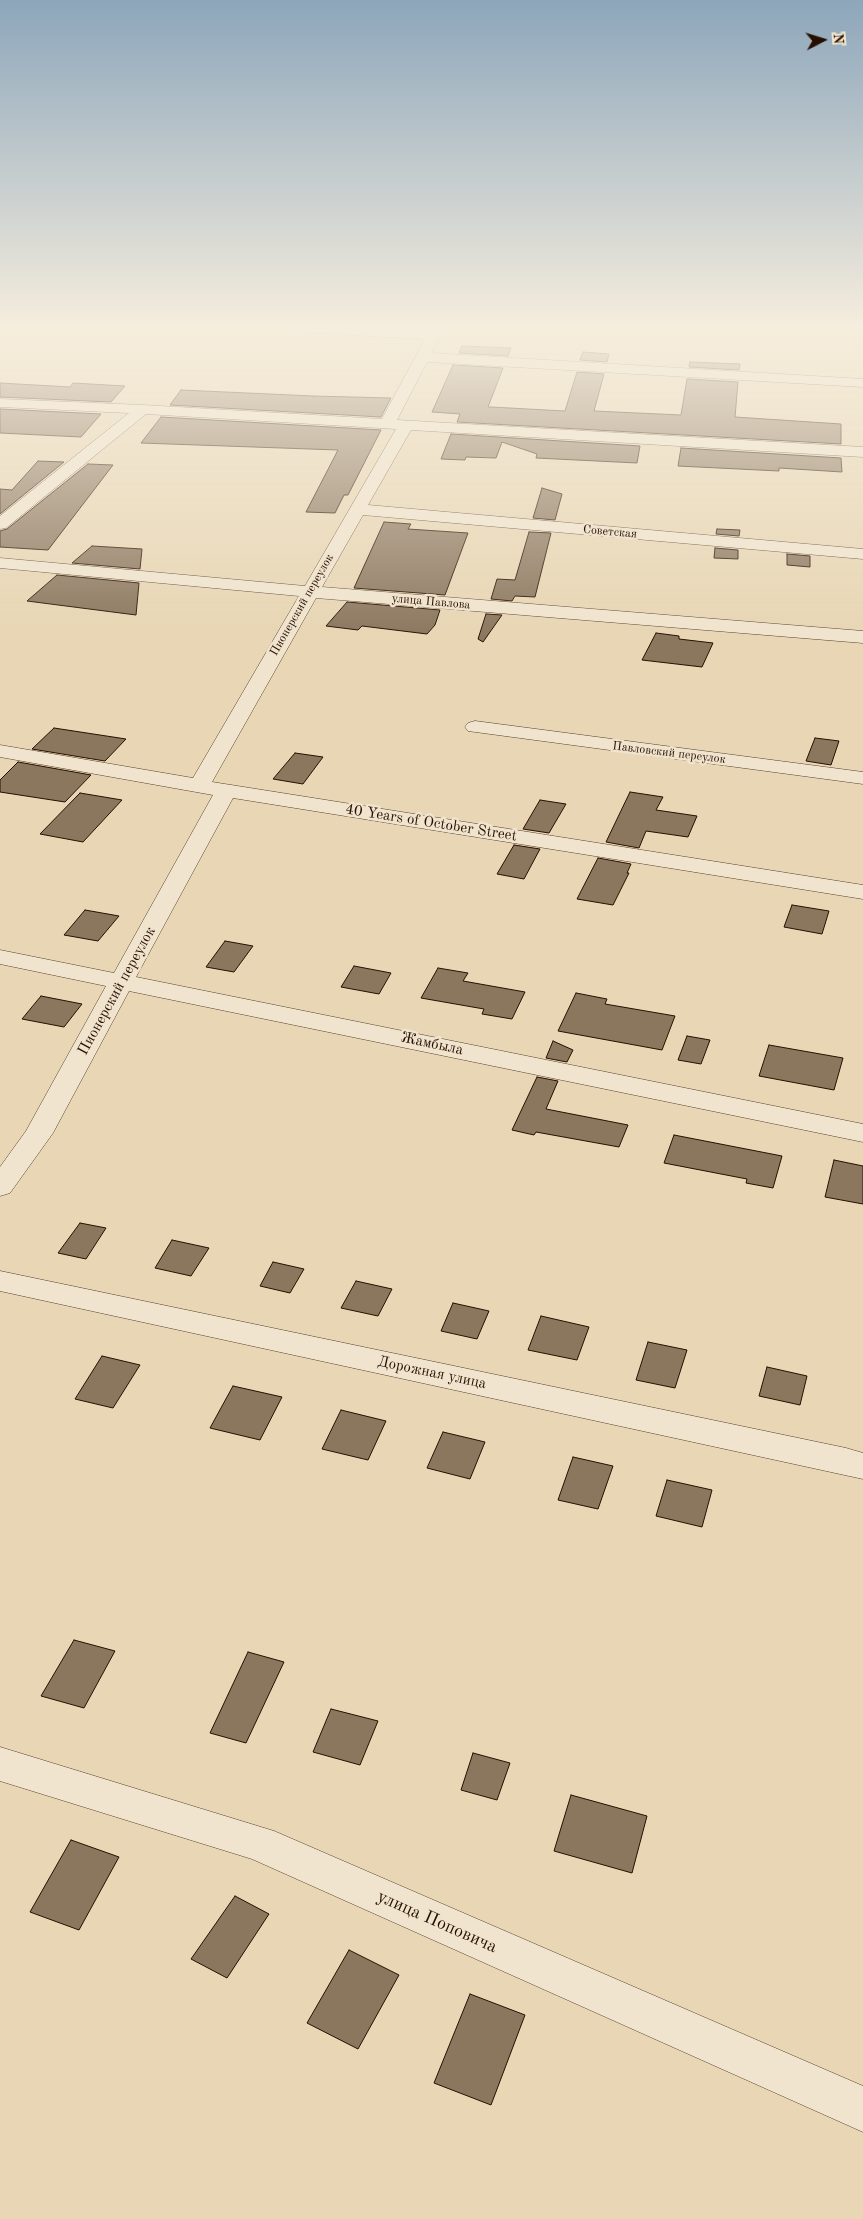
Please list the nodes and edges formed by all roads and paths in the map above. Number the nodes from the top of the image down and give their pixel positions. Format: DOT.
graph roads {
  1 [pos="115,432"];
  2 [pos="402,432"];
  3 [pos="517,432"];
  4 [pos="863,452"];
  5 [pos="357,509"];
  6 [pos="0,524"];
  7 [pos="863,554"];
  8 [pos="0,563"];
  9 [pos="310,592"];
  10 [pos="863,637"];
  11 [pos="475,727"];
  12 [pos="0,751"];
  13 [pos="863,778"];
  14 [pos="199,786"];
  15 [pos="226,790"];
  16 [pos="863,892"];
  17 [pos="0,957"];
  18 [pos="122,980"];
  19 [pos="863,1133"];
  20 [pos="0,1187"];
  21 [pos="0,1281"];
  22 [pos="863,1466"];
  23 [pos="0,1764"];
  24 [pos="863,2109"];
  1 -- 6 [label="street"];
  2 -- 5 [label="street, Пионерский переулок"];
  3 -- 4 [label="street"];
  5 -- 7 [label="street, Советская"];
  5 -- 9 [label="street, Пионерский переулок"];
  8 -- 9 [label="street, улица Павлова"];
  9 -- 10 [label="street, улица Павлова"];
  9 -- 14 [label="street, Пионерский переулок"];
  11 -- 13 [label="street, Павловский переулок"];
  12 -- 14 [label="street, 40 Years of October Street"];
  14 -- 15 [label="street, 40 Years of October Street"];
  15 -- 16 [label="street, 40 Years of October Street"];
  15 -- 18 [label="street, Пионерский переулок"];
  17 -- 18 [label="street, Жамбыла"];
  18 -- 19 [label="street, Жамбыла"];
  18 -- 20 [label="street, Пионерский переулок"];
  21 -- 22 [label="street, Дорожная улица"];
  23 -- 24 [label="street, улица Поповича"];
}
